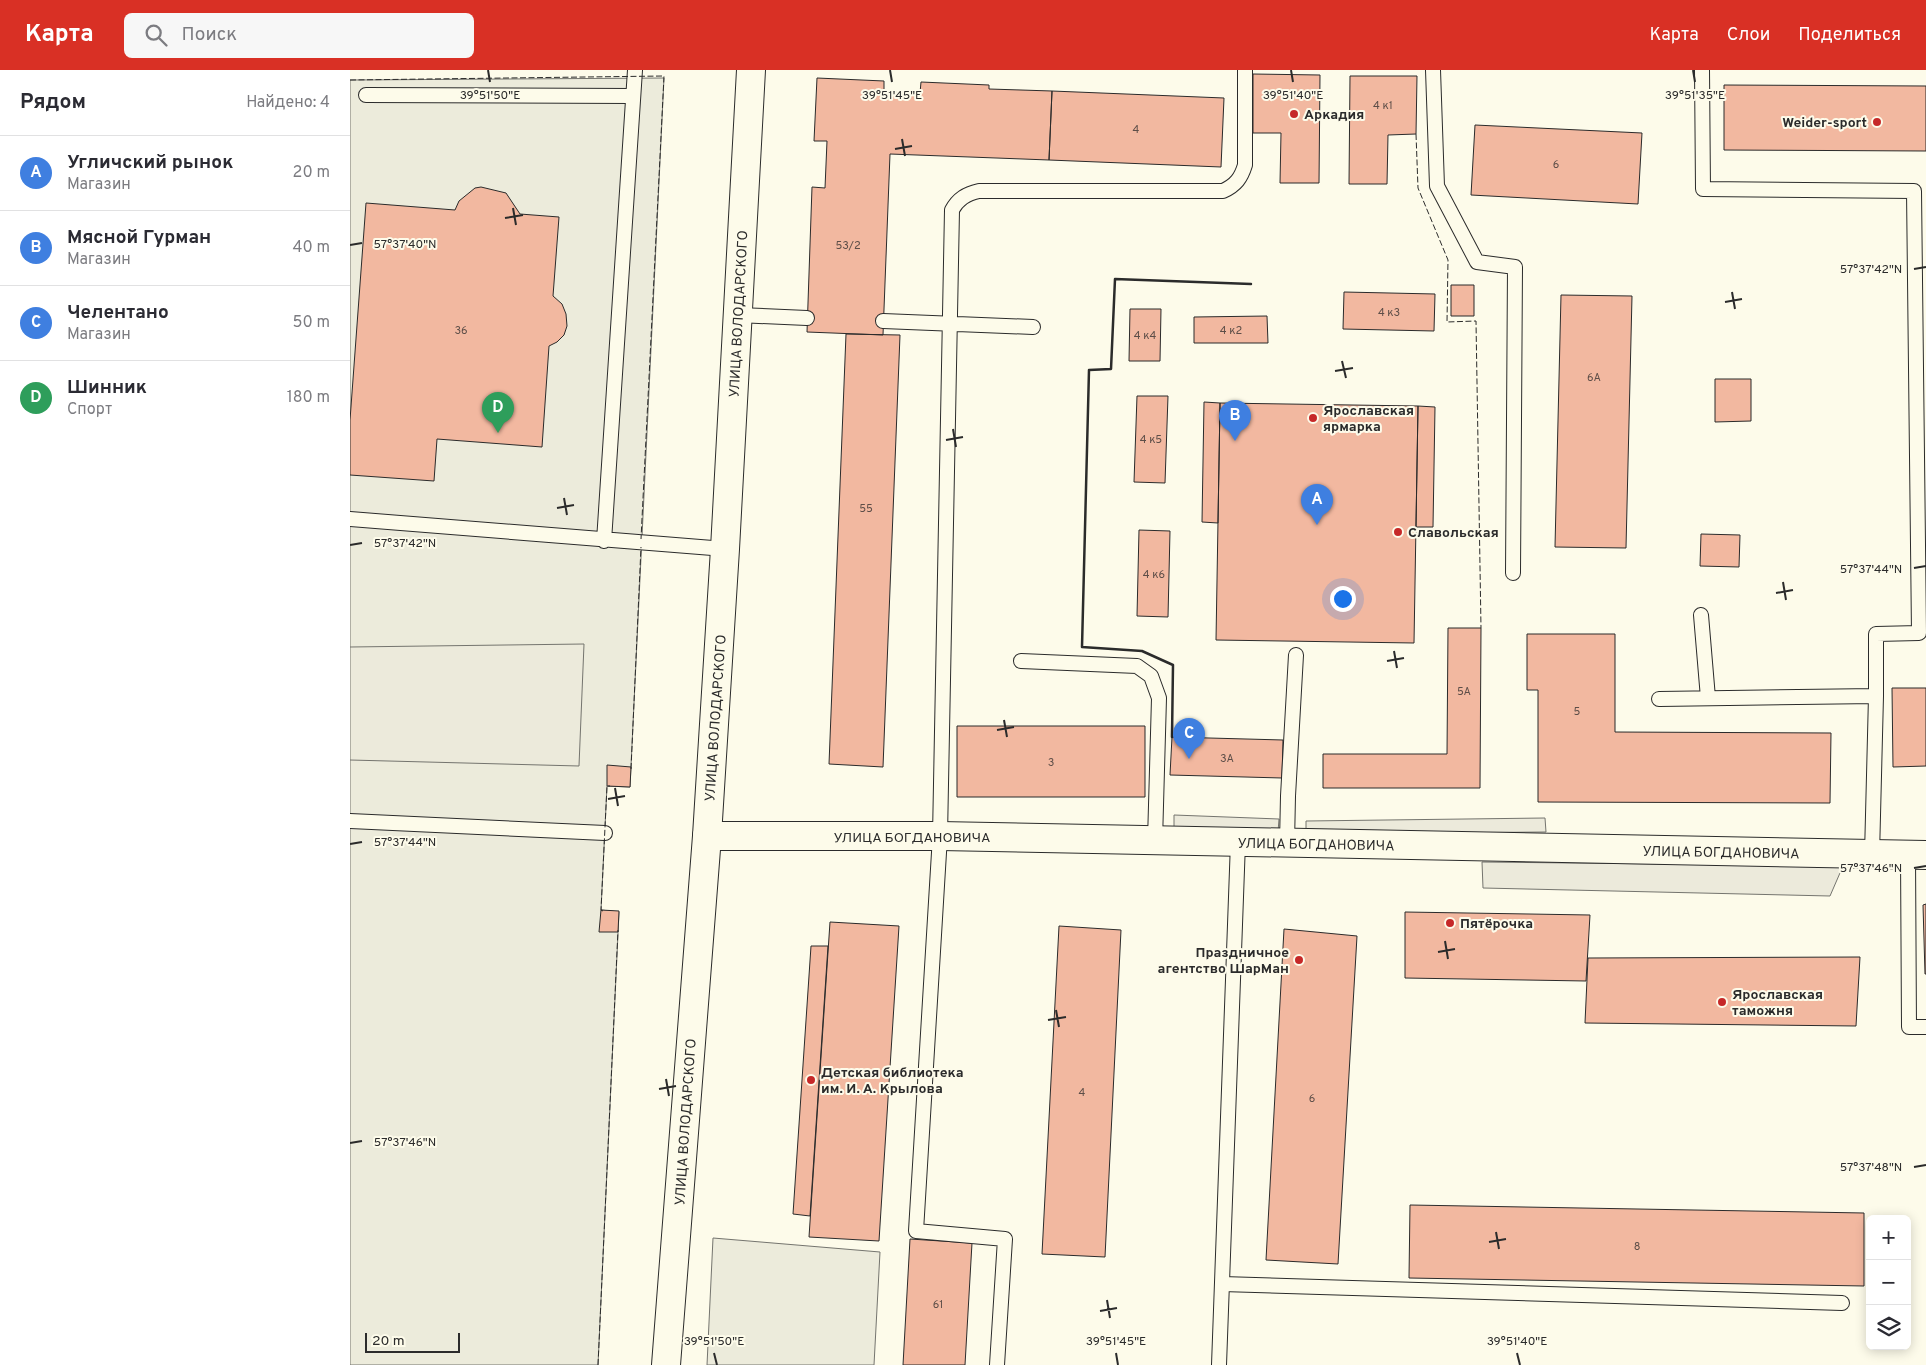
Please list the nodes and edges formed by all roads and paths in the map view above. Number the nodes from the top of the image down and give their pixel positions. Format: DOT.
graph roads {
  1 [pos="635,70"];
  2 [pos="751,70"];
  3 [pos="1246,70"];
  4 [pos="1433,70"];
  5 [pos="1702,70"];
  6 [pos="366,95"];
  7 [pos="633,96"];
  8 [pos="738,315"];
  9 [pos="808,318"];
  10 [pos="883,321"];
  11 [pos="950,324"];
  12 [pos="1033,327"];
  13 [pos="350,519"];
  14 [pos="604,541"];
  15 [pos="725,549"];
  16 [pos="1513,573"];
  17 [pos="1701,615"];
  18 [pos="1296,655"];
  19 [pos="1021,661"];
  20 [pos="1876,696"];
  21 [pos="1708,698"];
  22 [pos="1660,699"];
  23 [pos="350,821"];
  24 [pos="605,833"];
  25 [pos="707,836"];
  26 [pos="940,836"];
  27 [pos="1155,841"];
  28 [pos="1238,842"];
  29 [pos="1287,843"];
  30 [pos="1872,855"];
  31 [pos="1917,855"];
  32 [pos="1926,1027"];
  33 [pos="1222,1284"];
  34 [pos="1842,1303"];
  35 [pos="666,1365"];
  36 [pos="997,1365"];
  37 [pos="1219,1365"];
  1 -- 7 [label="lane"];
  2 -- 8 [label="street, УЛИЦА ВОЛОДАРСКОГО"];
  3 -- 11 [label="lane"];
  4 -- 16 [label="lane"];
  5 -- 20 [label="lane"];
  6 -- 7 [label="lane"];
  7 -- 14 [label="lane"];
  8 -- 9 [label="lane"];
  8 -- 15 [label="street, УЛИЦА ВОЛОДАРСКОГО"];
  10 -- 11 [label="lane"];
  11 -- 12 [label="lane"];
  11 -- 26 [label="lane"];
  13 -- 14 [label="lane"];
  14 -- 15 [label="lane"];
  15 -- 25 [label="street, УЛИЦА ВОЛОДАРСКОГО"];
  17 -- 21 [label="lane"];
  18 -- 29 [label="lane"];
  19 -- 27 [label="lane"];
  20 -- 21 [label="lane"];
  20 -- 30 [label="lane"];
  21 -- 22 [label="lane"];
  23 -- 24 [label="lane"];
  25 -- 26 [label="street, УЛИЦА БОГДАНОВИЧА"];
  25 -- 35 [label="street, УЛИЦА ВОЛОДАРСКОГО"];
  26 -- 27 [label="street, УЛИЦА БОГДАНОВИЧА"];
  26 -- 36 [label="lane"];
  27 -- 28 [label="street, УЛИЦА БОГДАНОВИЧА"];
  28 -- 29 [label="street, УЛИЦА БОГДАНОВИЧА"];
  28 -- 33 [label="lane"];
  29 -- 30 [label="street, УЛИЦА БОГДАНОВИЧА"];
  30 -- 31 [label="street, УЛИЦА БОГДАНОВИЧА"];
  31 -- 32 [label="lane"];
  33 -- 34 [label="lane"];
  33 -- 37 [label="lane"];
}
